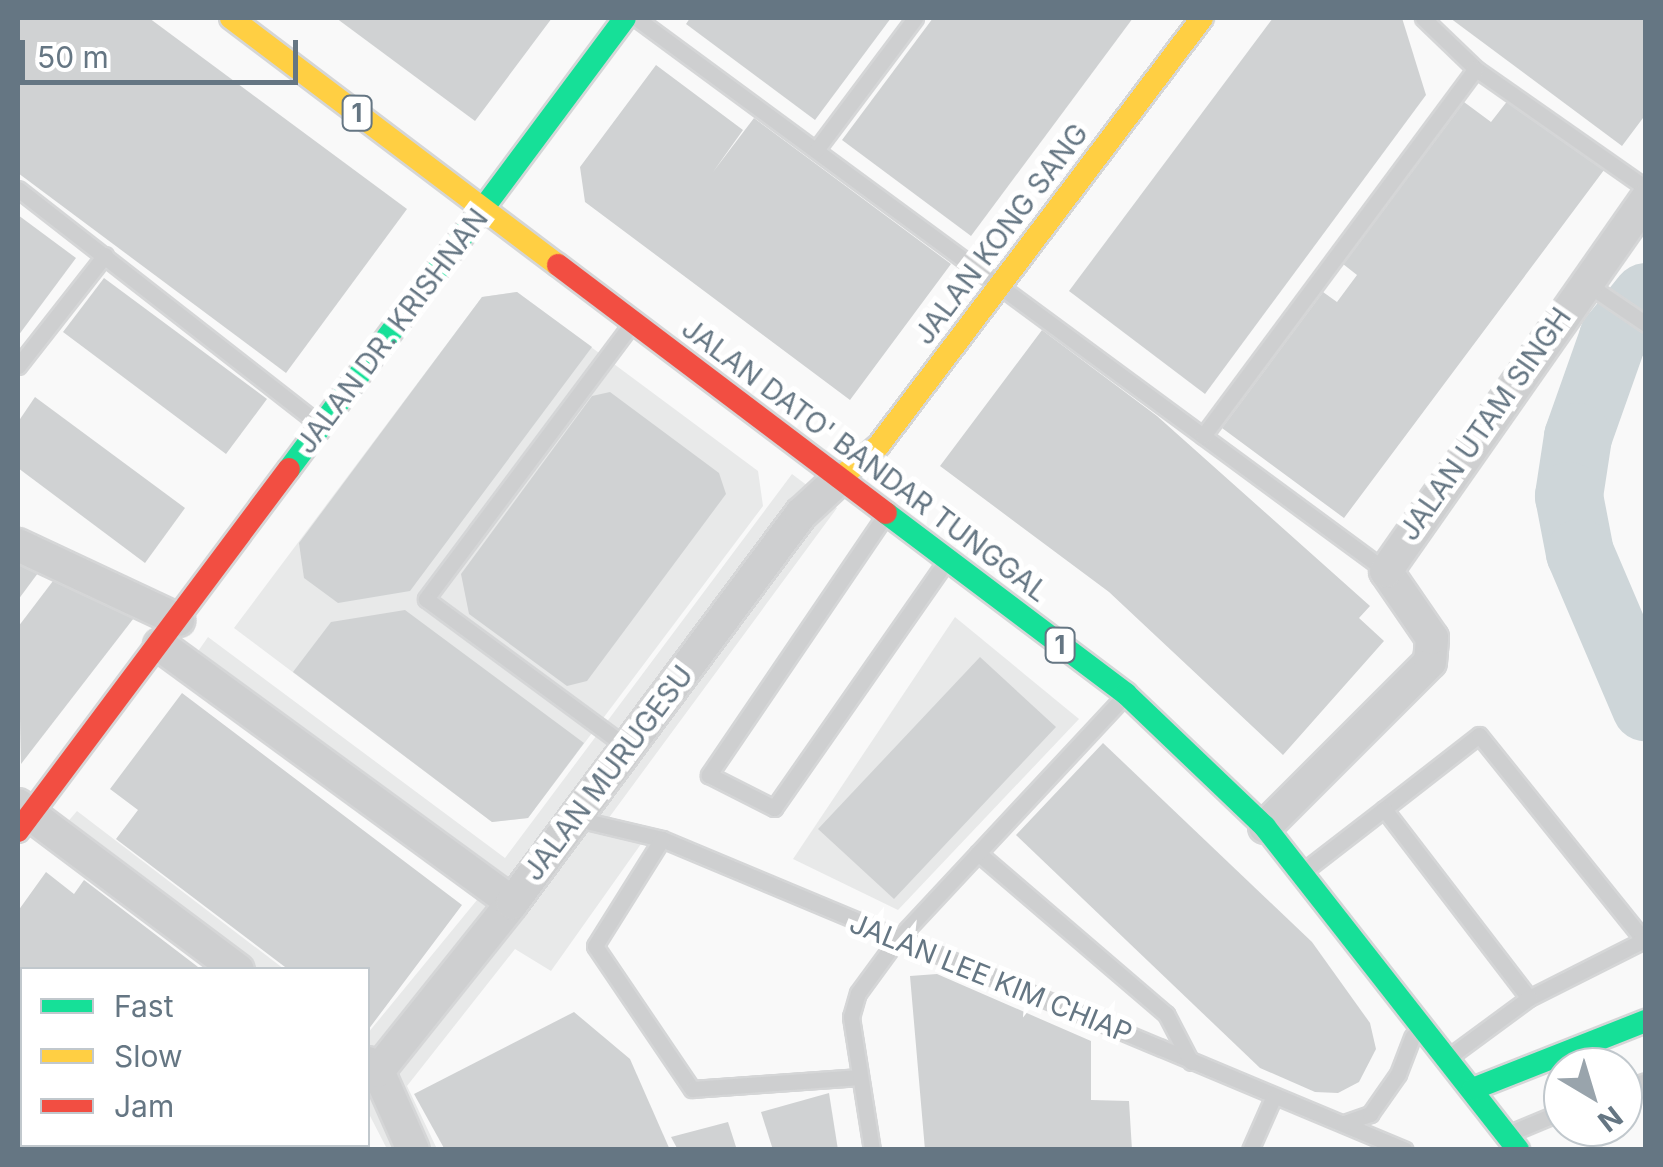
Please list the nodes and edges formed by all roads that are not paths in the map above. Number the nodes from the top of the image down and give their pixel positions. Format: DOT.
graph roads {
  1 [pos="231,18"];
  2 [pos="625,18"];
  3 [pos="636,18"];
  4 [pos="914,18"];
  5 [pos="1202,18"];
  6 [pos="1422,18"];
  7 [pos="1476,69"];
  8 [pos="816,150"];
  9 [pos="1646,188"];
  10 [pos="18,189"];
  11 [pos="1646,199"];
  12 [pos="484,209"];
  13 [pos="105,255"];
  14 [pos="1585,282"];
  15 [pos="1000,286"];
  16 [pos="632,322"];
  17 [pos="1646,324"];
  18 [pos="18,366"];
  19 [pos="321,425"];
  20 [pos="1203,436"];
  21 [pos="840,478"];
  22 [pos="885,513"];
  23 [pos="18,545"];
  24 [pos="946,559"];
  25 [pos="1386,571"];
  26 [pos="169,633"];
  27 [pos="1126,694"];
  28 [pos="627,747"];
  29 [pos="1384,809"];
  30 [pos="21,817"];
  31 [pos="573,818"];
  32 [pos="1265,827"];
  33 [pos="662,839"];
  34 [pos="978,852"];
  35 [pos="1302,873"];
  36 [pos="512,903"];
  37 [pos="896,941"];
  38 [pos="234,967"];
  39 [pos="1529,998"];
  40 [pos="1418,1019"];
  41 [pos="1646,1021"];
  42 [pos="1449,1057"];
  43 [pos="1192,1062"];
  44 [pos="373,1067"];
  45 [pos="860,1077"];
  46 [pos="1473,1090"];
  47 [pos="1274,1098"];
  48 [pos="1344,1123"];
  49 [pos="1543,1123"];
  50 [pos="1512,1142"];
  51 [pos="413,1150"];
  52 [pos="872,1150"];
  53 [pos="1250,1150"];
  54 [pos="1405,1150"];
  1 -- 12 [label="main road, JALAN DATO' BANDAR TUNGGAL / 1"];
  2 -- 12 [label="main road, JALAN DR. KRISHNAN"];
  3 -- 8 [label="lane"];
  4 -- 8 [label="lane"];
  5 -- 15 [label="main road, JALAN KONG SANG"];
  6 -- 7 [label="lane"];
  7 -- 9 [label="lane"];
  7 -- 20 [label="lane"];
  8 -- 15 [label="lane"];
  10 -- 13 [label="lane"];
  11 -- 14 [label="street, JALAN UTAM SINGH"];
  12 -- 16 [label="main road, JALAN DATO' BANDAR TUNGGAL / 1"];
  12 -- 19 [label="main road, JALAN DR. KRISHNAN"];
  13 -- 18 [label="lane"];
  13 -- 19 [label="lane"];
  14 -- 17 [label="lane"];
  14 -- 25 [label="street, JALAN UTAM SINGH"];
  15 -- 20 [label="lane"];
  15 -- 21 [label="main road, JALAN KONG SANG"];
  16 -- 21 [label="main road, JALAN DATO' BANDAR TUNGGAL / 1"];
  16 -- 28 [label="lane"];
  19 -- 26 [label="main road, JALAN DR. KRISHNAN"];
  20 -- 25 [label="lane"];
  21 -- 22 [label="main road, JALAN DATO' BANDAR TUNGGAL / 1"];
  21 -- 28 [label="street, JALAN MURUGESU"];
  22 -- 24 [label="main road, JALAN DATO' BANDAR TUNGGAL / 1"];
  22 -- 24 [label="lane"];
  23 -- 26 [label="street"];
  24 -- 27 [label="main road, JALAN DATO' BANDAR TUNGGAL / 1"];
  25 -- 32 [label="street, JALAN UTAM SINGH"];
  26 -- 30 [label="main road, JALAN DR. KRISHNAN"];
  26 -- 36 [label="street"];
  27 -- 32 [label="main road, JALAN DATO' BANDAR TUNGGAL / 1"];
  27 -- 34 [label="lane"];
  28 -- 31 [label="street, JALAN MURUGESU"];
  29 -- 35 [label="lane"];
  29 -- 39 [label="lane"];
  29 -- 39 [label="lane"];
  30 -- 38 [label="street"];
  31 -- 33 [label="lane, JALAN LEE KIM CHIAP"];
  31 -- 36 [label="street, JALAN MURUGESU"];
  32 -- 35 [label="main road, JALAN DATO' BANDAR TUNGGAL / 1"];
  33 -- 37 [label="lane, JALAN LEE KIM CHIAP"];
  33 -- 45 [label="lane"];
  34 -- 37 [label="lane"];
  34 -- 43 [label="lane"];
  35 -- 40 [label="main road, JALAN DATO' BANDAR TUNGGAL / 1"];
  36 -- 44 [label="street, JALAN MURUGESU"];
  37 -- 43 [label="lane, JALAN LEE KIM CHIAP"];
  37 -- 45 [label="lane"];
  39 -- 42 [label="lane"];
  40 -- 42 [label="main road, JALAN DATO' BANDAR TUNGGAL / 1"];
  40 -- 48 [label="lane"];
  41 -- 46 [label="main road"];
  42 -- 46 [label="main road, JALAN DATO' BANDAR TUNGGAL / 1"];
  43 -- 47 [label="lane, JALAN LEE KIM CHIAP"];
  44 -- 51 [label="street"];
  45 -- 52 [label="lane"];
  46 -- 50 [label="main road, JALAN DATO' BANDAR TUNGGAL / 1"];
  47 -- 48 [label="lane, JALAN LEE KIM CHIAP"];
  47 -- 53 [label="lane"];
  48 -- 54 [label="lane, JALAN LEE KIM CHIAP"];
  49 -- 50 [label="lane"];
}
